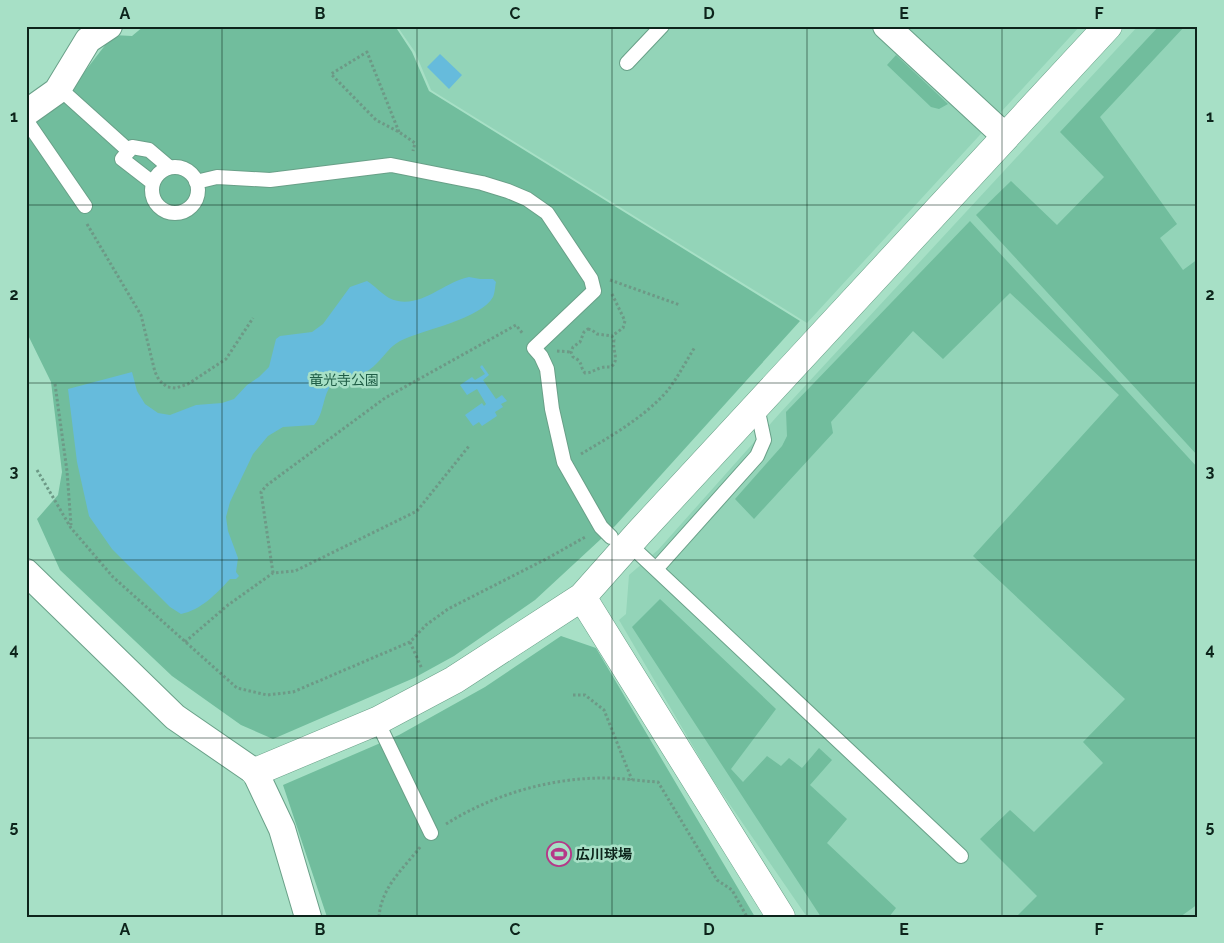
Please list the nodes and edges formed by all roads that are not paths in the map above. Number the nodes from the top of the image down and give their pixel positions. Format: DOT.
graph roads {
  1 [pos="108,26"];
  2 [pos="662,26"];
  3 [pos="886,26"];
  4 [pos="1108,26"];
  5 [pos="627,63"];
  6 [pos="59,88"];
  7 [pos="26,113"];
  8 [pos="26,120"];
  9 [pos="1006,137"];
  10 [pos="129,150"];
  11 [pos="169,167"];
  12 [pos="196,182"];
  13 [pos="153,183"];
  14 [pos="83,203"];
  15 [pos="757,406"];
  16 [pos="620,540"];
  17 [pos="656,569"];
  18 [pos="26,572"];
  19 [pos="582,597"];
  20 [pos="377,721"];
  21 [pos="255,772"];
  22 [pos="430,833"];
  23 [pos="961,856"];
  24 [pos="308,917"];
  25 [pos="781,917"];
  1 -- 6 [label="street"];
  2 -- 5 [label="lane"];
  3 -- 9 [label="street"];
  4 -- 9 [label="street"];
  6 -- 7 [label="street"];
  6 -- 10 [label="lane"];
  8 -- 14 [label="lane"];
  9 -- 15 [label="street"];
  10 -- 11 [label="lane"];
  10 -- 13 [label="lane"];
  11 -- 12 [label="lane"];
  11 -- 13 [label="lane"];
  12 -- 13 [label="lane"];
  12 -- 16 [label="lane"];
  15 -- 16 [label="street"];
  15 -- 17 [label="lane"];
  16 -- 17 [label="lane"];
  16 -- 19 [label="street"];
  17 -- 23 [label="lane"];
  18 -- 21 [label="street"];
  19 -- 20 [label="street"];
  19 -- 25 [label="street"];
  20 -- 21 [label="street"];
  20 -- 22 [label="lane"];
  21 -- 24 [label="street"];
}
